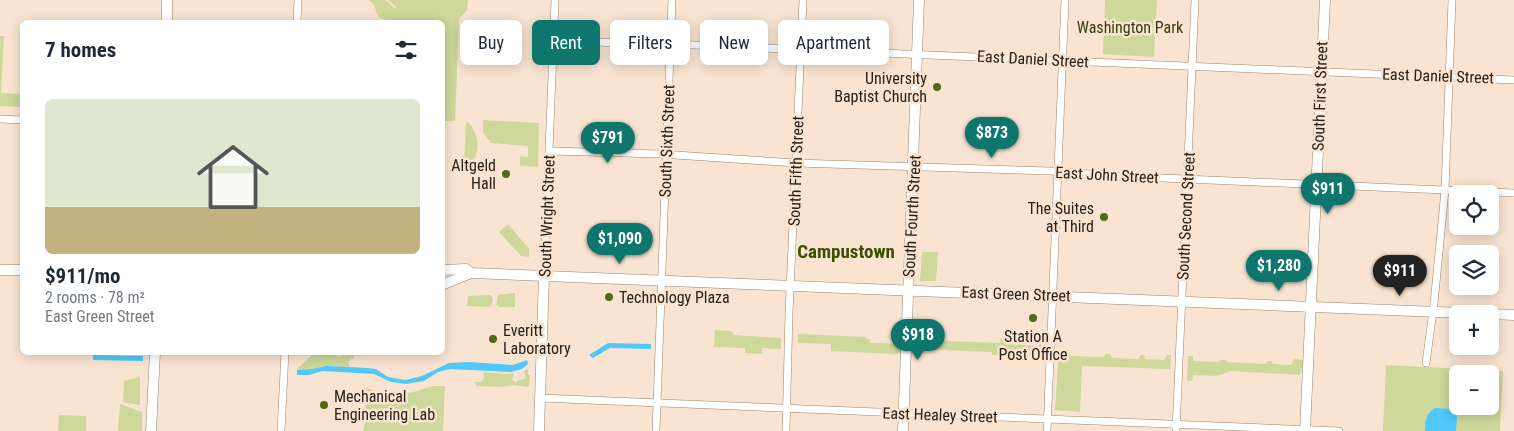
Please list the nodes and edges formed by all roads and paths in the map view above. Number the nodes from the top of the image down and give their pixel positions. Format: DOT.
graph roads {
  1 [pos="167,0"];
  2 [pos="298,0"];
  3 [pos="555,0"];
  4 [pos="672,0"];
  5 [pos="803,0"];
  6 [pos="919,0"];
  7 [pos="1065,0"];
  8 [pos="1195,0"];
  9 [pos="1324,0"];
  10 [pos="1452,0"];
  11 [pos="167,20"];
  12 [pos="297,20"];
  13 [pos="554,20"];
  14 [pos="672,20"];
  15 [pos="802,20"];
  16 [pos="690,45"];
  17 [pos="778,48"];
  18 [pos="889,53"];
  19 [pos="917,54"];
  20 [pos="1062,61"];
  21 [pos="553,65"];
  22 [pos="670,65"];
  23 [pos="800,65"];
  24 [pos="1192,66"];
  25 [pos="1321,71"];
  26 [pos="1449,77"];
  27 [pos="1514,80"];
  28 [pos="0,119"];
  29 [pos="20,120"];
  30 [pos="550,151"];
  31 [pos="667,154"];
  32 [pos="796,163"];
  33 [pos="914,168"];
  34 [pos="1058,172"];
  35 [pos="1188,179"];
  36 [pos="1317,184"];
  37 [pos="1445,190"];
  38 [pos="1514,193"];
  39 [pos="0,270"];
  40 [pos="20,270"];
  41 [pos="445,270"];
  42 [pos="471,273"];
  43 [pos="544,275"];
  44 [pos="663,279"];
  45 [pos="445,284"];
  46 [pos="791,286"];
  47 [pos="908,290"];
  48 [pos="1053,295"];
  49 [pos="1182,301"];
  50 [pos="1311,306"];
  51 [pos="1433,311"];
  52 [pos="1449,312"];
  53 [pos="1499,314"];
  54 [pos="1514,315"];
  55 [pos="155,355"];
  56 [pos="285,355"];
  57 [pos="1426,363"];
  58 [pos="540,398"];
  59 [pos="657,402"];
  60 [pos="787,408"];
  61 [pos="904,413"];
  62 [pos="1047,419"];
  63 [pos="1176,428"];
  64 [pos="1305,430"];
  65 [pos="151,431"];
  66 [pos="281,431"];
  67 [pos="539,431"];
  68 [pos="656,431"];
  69 [pos="786,431"];
  70 [pos="903,431"];
  71 [pos="1046,431"];
  72 [pos="1339,431"];
  1 -- 11 [label="street"];
  2 -- 12 [label="street"];
  3 -- 13 [label="street, South Wright Street"];
  4 -- 14 [label="street, South Sixth Street"];
  5 -- 15 [label="street, South Fifth Street"];
  6 -- 19 [label="street, South Fourth Street"];
  7 -- 20 [label="street"];
  8 -- 24 [label="street, South Second Street"];
  9 -- 25 [label="street, South First Street"];
  10 -- 26 [label="street"];
  16 -- 17 [label="street, East Daniel Street"];
  18 -- 19 [label="street, East Daniel Street"];
  19 -- 20 [label="street, East Daniel Street"];
  19 -- 33 [label="street, South Fourth Street"];
  20 -- 24 [label="street, East Daniel Street"];
  20 -- 34 [label="street"];
  21 -- 30 [label="street, South Wright Street"];
  22 -- 31 [label="street, South Sixth Street"];
  23 -- 32 [label="street, South Fifth Street"];
  24 -- 25 [label="street, East Daniel Street"];
  24 -- 35 [label="street, South Second Street"];
  25 -- 26 [label="street, East Daniel Street"];
  25 -- 36 [label="street, South First Street"];
  26 -- 27 [label="street, East Daniel Street"];
  26 -- 37 [label="street"];
  28 -- 29 [label="street"];
  30 -- 31 [label="street, East John Street"];
  30 -- 43 [label="street, South Wright Street"];
  31 -- 32 [label="street, East John Street"];
  31 -- 44 [label="street, South Sixth Street"];
  32 -- 33 [label="street, East John Street"];
  32 -- 46 [label="street, South Fifth Street"];
  33 -- 34 [label="street, East John Street"];
  33 -- 47 [label="street, South Fourth Street"];
  34 -- 35 [label="street, East John Street"];
  34 -- 48 [label="street"];
  35 -- 36 [label="street, East John Street"];
  35 -- 49 [label="street, South Second Street"];
  36 -- 37 [label="street, East John Street"];
  36 -- 50 [label="street, South First Street"];
  37 -- 38 [label="street, East John Street"];
  37 -- 51 [label="street"];
  39 -- 40 [label="street"];
  41 -- 42 [label="street, East Green Street"];
  42 -- 43 [label="street, East Green Street"];
  42 -- 45 [label="street"];
  43 -- 44 [label="street, East Green Street"];
  43 -- 58 [label="street, South Wright Street"];
  44 -- 46 [label="street, East Green Street"];
  44 -- 59 [label="street, South Sixth Street"];
  46 -- 47 [label="street, East Green Street"];
  46 -- 60 [label="street, South Fifth Street"];
  47 -- 48 [label="street, East Green Street"];
  47 -- 61 [label="street, South Fourth Street"];
  48 -- 49 [label="street, East Green Street"];
  48 -- 62 [label="street"];
  49 -- 50 [label="street, East Green Street"];
  49 -- 63 [label="street, South Second Street"];
  50 -- 51 [label="street, East Green Street"];
  50 -- 64 [label="street, South First Street"];
  51 -- 52 [label="street, East Green Street"];
  51 -- 57 [label="street"];
  53 -- 54 [label="street, East Green Street"];
  55 -- 65 [label="street"];
  56 -- 66 [label="street"];
  58 -- 59 [label="street, East Healey Street"];
  58 -- 67 [label="street, South Wright Street"];
  59 -- 60 [label="street, East Healey Street"];
  59 -- 68 [label="street, South Sixth Street"];
  60 -- 61 [label="street, East Healey Street"];
  60 -- 69 [label="street, South Fifth Street"];
  61 -- 62 [label="street, East Healey Street"];
  61 -- 70 [label="street, South Fourth Street"];
  62 -- 63 [label="street, East Healey Street"];
  62 -- 71 [label="street"];
  63 -- 64 [label="street, East Healey Street"];
  64 -- 72 [label="street, East Healey Street"];
}
